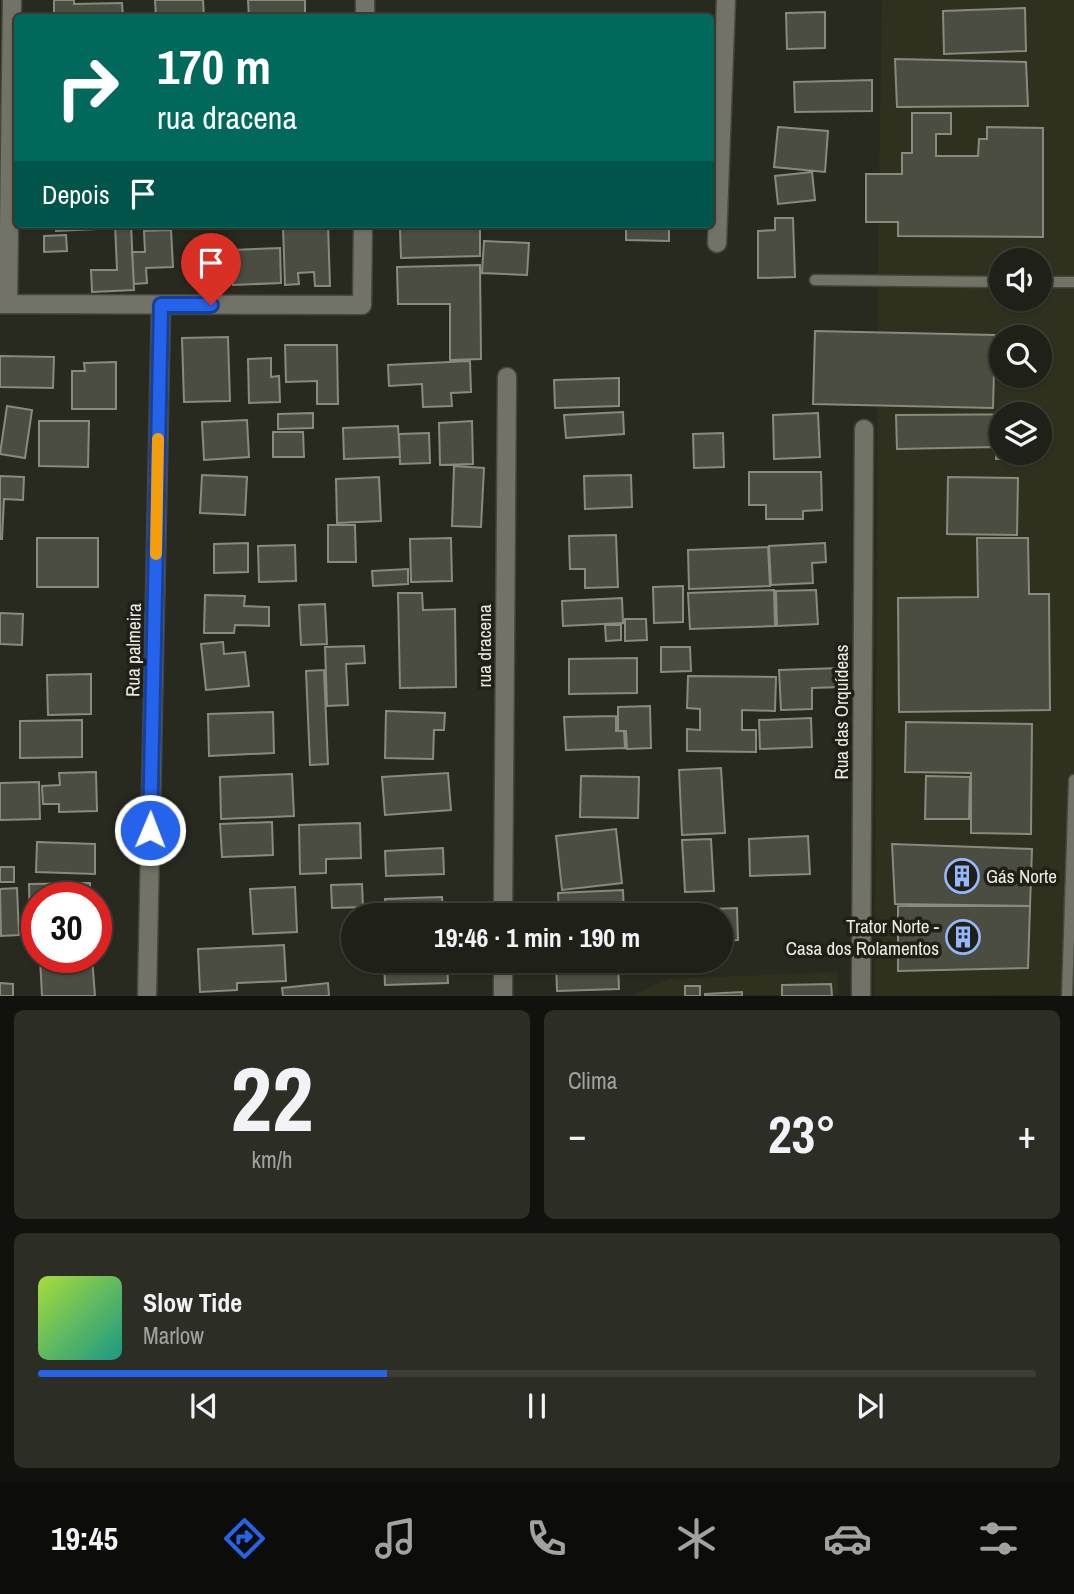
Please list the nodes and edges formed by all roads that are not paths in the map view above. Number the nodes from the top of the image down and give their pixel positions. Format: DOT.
graph roads {
  1 [pos="12,0"];
  2 [pos="726,0"];
  3 [pos="363,228"];
  4 [pos="717,243"];
  5 [pos="815,280"];
  6 [pos="989,282"];
  7 [pos="1052,282"];
  8 [pos="1074,282"];
  9 [pos="4,304"];
  10 [pos="161,305"];
  11 [pos="507,377"];
  12 [pos="864,429"];
  13 [pos="1074,780"];
  14 [pos="1073,852"];
  15 [pos="503,903"];
  16 [pos="1072,905"];
  17 [pos="503,973"];
  18 [pos="147,996"];
  19 [pos="503,996"];
  20 [pos="861,996"];
  21 [pos="1067,996"];
  1 -- 9 [label="street"];
  2 -- 4 [label="street"];
  3 -- 10 [label="street"];
  5 -- 6 [label="lane"];
  7 -- 8 [label="lane"];
  9 -- 10 [label="street"];
  10 -- 18 [label="street, Rua palmeira"];
  11 -- 15 [label="street, rua dracena"];
  12 -- 20 [label="street, Rua das Orquídeas"];
  13 -- 14 [label="lane"];
  14 -- 16 [label="lane"];
  16 -- 21 [label="lane"];
  17 -- 19 [label="street"];
}
